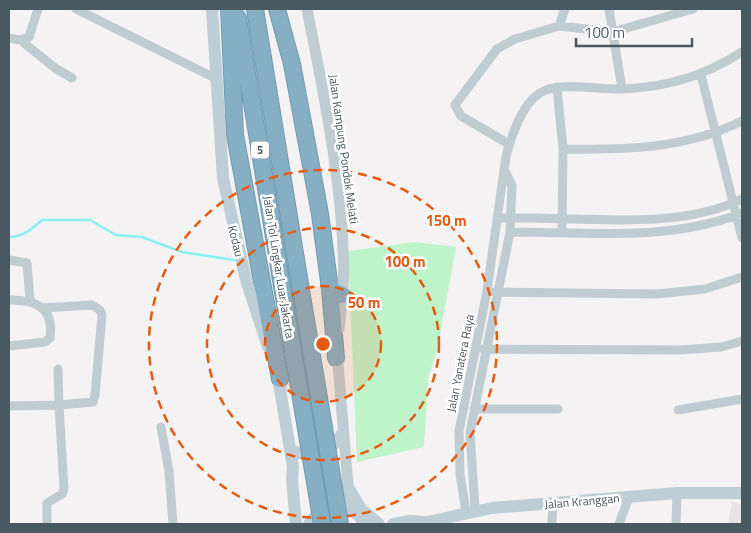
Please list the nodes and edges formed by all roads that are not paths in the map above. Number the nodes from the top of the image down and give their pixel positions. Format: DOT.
graph roads {
  1 [pos="38,9"];
  2 [pos="76,9"];
  3 [pos="212,9"];
  4 [pos="229,9"];
  5 [pos="237,9"];
  6 [pos="255,9"];
  7 [pos="277,9"];
  8 [pos="307,9"];
  9 [pos="565,9"];
  10 [pos="609,9"];
  11 [pos="693,9"];
  12 [pos="560,26"];
  13 [pos="613,32"];
  14 [pos="9,38"];
  15 [pos="24,41"];
  16 [pos="742,52"];
  17 [pos="702,75"];
  18 [pos="72,78"];
  19 [pos="217,79"];
  20 [pos="557,87"];
  21 [pos="622,89"];
  22 [pos="742,121"];
  23 [pos="716,132"];
  24 [pos="509,144"];
  25 [pos="563,149"];
  26 [pos="504,169"];
  27 [pos="738,201"];
  28 [pos="739,214"];
  29 [pos="498,218"];
  30 [pos="511,218"];
  31 [pos="562,218"];
  32 [pos="510,232"];
  33 [pos="562,232"];
  34 [pos="742,238"];
  35 [pos="9,260"];
  36 [pos="742,277"];
  37 [pos="336,292"];
  38 [pos="487,292"];
  39 [pos="499,292"];
  40 [pos="9,300"];
  41 [pos="30,300"];
  42 [pos="42,308"];
  43 [pos="742,341"];
  44 [pos="9,346"];
  45 [pos="476,349"];
  46 [pos="488,349"];
  47 [pos="336,358"];
  48 [pos="58,369"];
  49 [pos="280,379"];
  50 [pos="742,399"];
  51 [pos="59,405"];
  52 [pos="9,406"];
  53 [pos="474,409"];
  54 [pos="558,409"];
  55 [pos="678,410"];
  56 [pos="161,427"];
  57 [pos="342,434"];
  58 [pos="290,450"];
  59 [pos="459,462"];
  60 [pos="471,462"];
  61 [pos="346,481"];
  62 [pos="295,482"];
  63 [pos="677,493"];
  64 [pos="742,493"];
  65 [pos="629,497"];
  66 [pos="553,503"];
  67 [pos="350,510"];
  68 [pos="470,511"];
  69 [pos="314,523"];
  70 [pos="421,523"];
  71 [pos="47,524"];
  72 [pos="173,524"];
  73 [pos="296,524"];
  74 [pos="340,524"];
  75 [pos="365,524"];
  76 [pos="379,524"];
  77 [pos="393,524"];
  78 [pos="552,524"];
  79 [pos="620,524"];
  80 [pos="676,524"];
  1 -- 15 [label="street"];
  2 -- 19 [label="street"];
  3 -- 19 [label="main road, Kodau"];
  4 -- 49 [label="highway"];
  5 -- 69 [label="highway, Jalan Tol Lingkar Luar Jakarta / 5, bridge"];
  6 -- 74 [label="highway, Jalan Tol Lingkar Luar Jakarta / 5, bridge"];
  7 -- 37 [label="highway"];
  8 -- 37 [label="street, Jalan Kampung Pondok Melati"];
  9 -- 12 [label="street"];
  10 -- 13 [label="street"];
  11 -- 13 [label="street"];
  12 -- 13 [label="street"];
  12 -- 24 [label="street"];
  13 -- 21 [label="street"];
  14 -- 15 [label="street"];
  15 -- 18 [label="street"];
  16 -- 17 [label="street"];
  17 -- 21 [label="street"];
  17 -- 23 [label="street"];
  19 -- 49 [label="main road, Kodau"];
  20 -- 21 [label="street"];
  20 -- 24 [label="street, Jalan Yanatera Raya"];
  20 -- 25 [label="street"];
  22 -- 23 [label="street"];
  23 -- 25 [label="street"];
  23 -- 27 [label="street"];
  24 -- 26 [label="street, Jalan Yanatera Raya"];
  25 -- 31 [label="street"];
  26 -- 29 [label="street, Jalan Yanatera Raya"];
  26 -- 30 [label="street, Jalan Yanatera Raya"];
  27 -- 28 [label="street"];
  27 -- 31 [label="street"];
  28 -- 33 [label="street"];
  28 -- 34 [label="street"];
  29 -- 30 [label="street"];
  29 -- 38 [label="street, Jalan Yanatera Raya"];
  30 -- 31 [label="street"];
  30 -- 32 [label="street, Jalan Yanatera Raya"];
  31 -- 33 [label="street"];
  32 -- 33 [label="street"];
  32 -- 39 [label="street, Jalan Yanatera Raya"];
  35 -- 41 [label="street"];
  36 -- 39 [label="street"];
  37 -- 47 [label="highway"];
  38 -- 39 [label="street"];
  38 -- 45 [label="street, Jalan Yanatera Raya"];
  39 -- 46 [label="street, Jalan Yanatera Raya"];
  40 -- 41 [label="street"];
  41 -- 42 [label="street"];
  42 -- 44 [label="street"];
  42 -- 51 [label="street"];
  43 -- 46 [label="street"];
  45 -- 46 [label="street"];
  45 -- 59 [label="street, Jalan Yanatera Raya"];
  46 -- 53 [label="street, Jalan Yanatera Raya"];
  47 -- 57 [label="street"];
  48 -- 51 [label="street"];
  49 -- 58 [label="main road, Kodau"];
  50 -- 55 [label="street"];
  51 -- 52 [label="street"];
  51 -- 71 [label="street"];
  53 -- 54 [label="street"];
  53 -- 60 [label="street, Jalan Yanatera Raya"];
  56 -- 72 [label="street"];
  57 -- 58 [label="main road"];
  57 -- 61 [label="street"];
  58 -- 62 [label="main road, Kodau"];
  59 -- 60 [label="street"];
  59 -- 68 [label="street, Jalan Yanatera Raya"];
  60 -- 68 [label="street, Jalan Yanatera Raya"];
  61 -- 67 [label="street"];
  61 -- 76 [label="main road"];
  62 -- 69 [label="main road, Kodau"];
  62 -- 73 [label="main road, Kodau"];
  63 -- 64 [label="main road, Jalan Kranggan"];
  63 -- 65 [label="main road, Jalan Kranggan"];
  63 -- 80 [label="street"];
  65 -- 66 [label="main road, Jalan Kranggan"];
  65 -- 79 [label="street"];
  66 -- 68 [label="main road, Jalan Kranggan"];
  66 -- 78 [label="street"];
  67 -- 69 [label="main road"];
  67 -- 75 [label="main road"];
  68 -- 70 [label="main road, Jalan Kranggan"];
  70 -- 77 [label="main road, Jalan Kranggan"];
}
